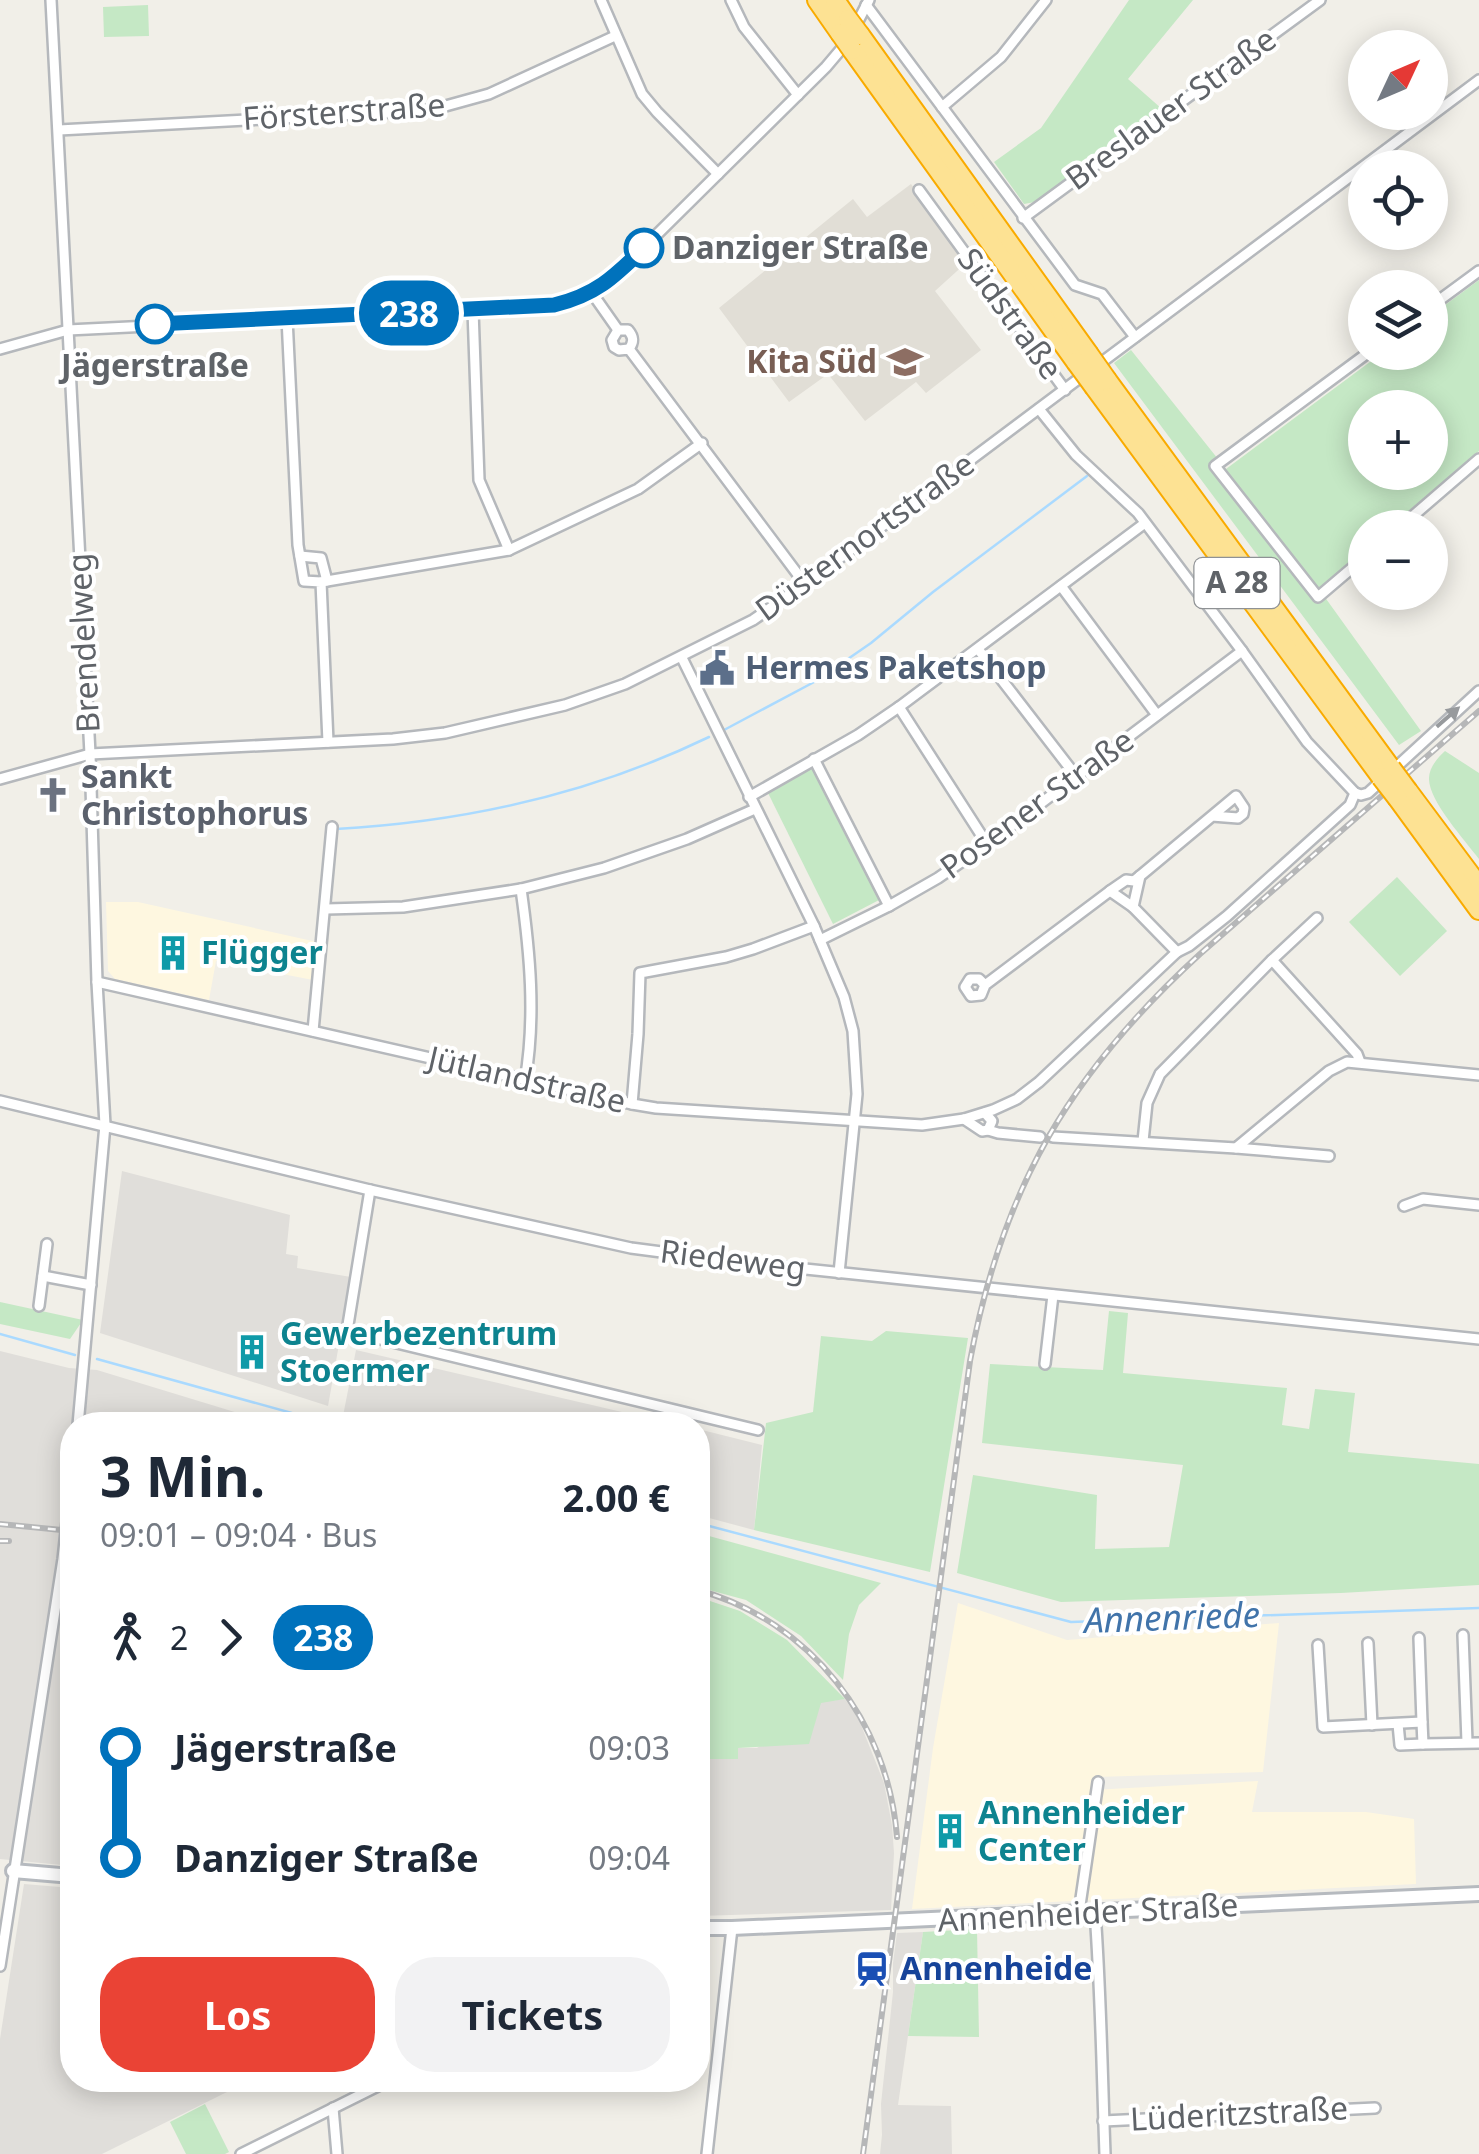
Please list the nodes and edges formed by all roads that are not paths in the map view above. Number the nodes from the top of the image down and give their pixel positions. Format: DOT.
graph roads {
  1 [pos="52,0"];
  2 [pos="600,0"];
  3 [pos="731,0"];
  4 [pos="817,0"];
  5 [pos="835,0"];
  6 [pos="1046,0"];
  7 [pos="1320,0"];
  8 [pos="867,3"];
  9 [pos="844,26"];
  10 [pos="616,36"];
  11 [pos="1479,80"];
  12 [pos="798,95"];
  13 [pos="942,107"];
  14 [pos="58,130"];
  15 [pos="718,174"];
  16 [pos="919,190"];
  17 [pos="1023,218"];
  18 [pos="1479,271"];
  19 [pos="592,293"];
  20 [pos="1448,294"];
  21 [pos="473,310"];
  22 [pos="288,318"];
  23 [pos="68,330"];
  24 [pos="618,330"];
  25 [pos="1135,337"];
  26 [pos="0,349"];
  27 [pos="629,349"];
  28 [pos="1348,368"];
  29 [pos="1065,390"];
  30 [pos="1039,409"];
  31 [pos="702,443"];
  32 [pos="1479,459"];
  33 [pos="1420,510"];
  34 [pos="1146,522"];
  35 [pos="509,550"];
  36 [pos="300,556"];
  37 [pos="1348,571"];
  38 [pos="324,582"];
  39 [pos="805,584"];
  40 [pos="1061,586"];
  41 [pos="978,648"];
  42 [pos="1242,651"];
  43 [pos="682,658"];
  44 [pos="1479,691"];
  45 [pos="899,707"];
  46 [pos="1157,715"];
  47 [pos="328,742"];
  48 [pos="90,754"];
  49 [pos="814,759"];
  50 [pos="1076,776"];
  51 [pos="0,779"];
  52 [pos="1354,793"];
  53 [pos="1403,795"];
  54 [pos="749,797"];
  55 [pos="755,809"];
  56 [pos="1212,816"];
  57 [pos="332,827"];
  58 [pos="987,844"];
  59 [pos="1140,876"];
  60 [pos="1479,886"];
  61 [pos="520,889"];
  62 [pos="1110,891"];
  63 [pos="889,906"];
  64 [pos="1133,907"];
  65 [pos="326,910"];
  66 [pos="1479,910"];
  67 [pos="1317,918"];
  68 [pos="814,926"];
  69 [pos="820,940"];
  70 [pos="1177,952"];
  71 [pos="1272,960"];
  72 [pos="97,982"];
  73 [pos="985,985"];
  74 [pos="313,1031"];
  75 [pos="1360,1062"];
  76 [pos="1479,1075"];
  77 [pos="525,1081"];
  78 [pos="0,1101"];
  79 [pos="632,1104"];
  80 [pos="985,1112"];
  81 [pos="964,1120"];
  82 [pos="854,1121"];
  83 [pos="105,1125"];
  84 [pos="988,1130"];
  85 [pos="1040,1137"];
  86 [pos="1053,1137"];
  87 [pos="1143,1141"];
  88 [pos="1236,1148"];
  89 [pos="1329,1156"];
  90 [pos="370,1190"];
  91 [pos="1479,1204"];
  92 [pos="1404,1206"];
  93 [pos="47,1244"];
  94 [pos="839,1273"];
  95 [pos="42,1276"];
  96 [pos="91,1285"];
  97 [pos="1052,1295"];
  98 [pos="39,1306"];
  99 [pos="1479,1339"];
  100 [pos="1045,1364"];
  101 [pos="79,1412"];
  102 [pos="684,1412"];
  103 [pos="710,1418"];
  104 [pos="758,1430"];
  105 [pos="60,1576"];
  106 [pos="1463,1636"];
  107 [pos="1418,1638"];
  108 [pos="1368,1643"];
  109 [pos="1318,1644"];
  110 [pos="1422,1722"];
  111 [pos="1398,1724"];
  112 [pos="1372,1725"];
  113 [pos="1467,1742"];
  114 [pos="1479,1743"];
  115 [pos="1424,1744"];
  116 [pos="1098,1782"];
  117 [pos="7,1870"];
  118 [pos="60,1875"];
  119 [pos="1479,1894"];
  120 [pos="1079,1912"];
  121 [pos="1096,1912"];
  122 [pos="710,1928"];
  123 [pos="732,1928"];
  124 [pos="0,1966"];
  125 [pos="365,2092"];
  126 [pos="332,2108"];
  127 [pos="1376,2108"];
  128 [pos="1104,2121"];
  129 [pos="241,2154"];
  130 [pos="338,2154"];
  131 [pos="707,2154"];
  132 [pos="1105,2154"];
  1 -- 14 [label="street, Brendelweg"];
  2 -- 10 [label="street"];
  3 -- 12 [label="street"];
  4 -- 9 [label="highway, A 28"];
  5 -- 9 [label="highway, A 28"];
  6 -- 13 [label="street"];
  7 -- 17 [label="street, Breslauer Straße"];
  8 -- 12 [label="street"];
  8 -- 13 [label="street"];
  9 -- 53 [label="highway, A 28, bridge"];
  10 -- 14 [label="street, Försterstraße"];
  10 -- 15 [label="street"];
  11 -- 25 [label="street, Düsternortstraße"];
  12 -- 15 [label="street"];
  13 -- 17 [label="street"];
  14 -- 23 [label="street, Brendelweg"];
  15 -- 19 [label="street"];
  16 -- 29 [label="street, Südstraße"];
  17 -- 25 [label="street"];
  18 -- 20 [label="street"];
  19 -- 21 [label="street"];
  19 -- 24 [label="street"];
  21 -- 22 [label="street"];
  21 -- 35 [label="street"];
  22 -- 23 [label="street"];
  22 -- 36 [label="street"];
  23 -- 26 [label="street"];
  23 -- 48 [label="street, Brendelweg"];
  24 -- 27 [label="street"];
  24 -- 27 [label="street"];
  25 -- 29 [label="street, Düsternortstraße"];
  27 -- 31 [label="street"];
  28 -- 37 [label="street"];
  29 -- 30 [label="street, Düsternortstraße"];
  30 -- 34 [label="street"];
  30 -- 39 [label="street, Düsternortstraße"];
  31 -- 35 [label="street"];
  31 -- 39 [label="street"];
  32 -- 33 [label="street"];
  34 -- 40 [label="street"];
  34 -- 42 [label="street"];
  35 -- 38 [label="street"];
  36 -- 38 [label="street"];
  36 -- 38 [label="street"];
  38 -- 47 [label="street"];
  39 -- 43 [label="street, Düsternortstraße"];
  40 -- 41 [label="street"];
  40 -- 46 [label="street"];
  41 -- 45 [label="street"];
  41 -- 50 [label="street"];
  42 -- 46 [label="street, Posener Straße"];
  42 -- 52 [label="street"];
  43 -- 47 [label="street, Düsternortstraße"];
  43 -- 54 [label="street"];
  52 -- 44 [label="street, Jütlandstraße, one-way"];
  45 -- 49 [label="street"];
  45 -- 58 [label="street"];
  46 -- 50 [label="street, Posener Straße"];
  47 -- 48 [label="street, Düsternortstraße"];
  48 -- 51 [label="street, Düsternortstraße"];
  48 -- 72 [label="street, Brendelweg"];
  49 -- 54 [label="street"];
  49 -- 63 [label="street"];
  50 -- 58 [label="street, Posener Straße"];
  52 -- 70 [label="street, Jütlandstraße"];
  53 -- 60 [label="highway, A 28"];
  53 -- 66 [label="highway, A 28"];
  54 -- 55 [label="street"];
  55 -- 61 [label="street"];
  55 -- 68 [label="street"];
  56 -- 59 [label="street"];
  57 -- 65 [label="street"];
  58 -- 63 [label="street, Posener Straße"];
  59 -- 62 [label="street"];
  59 -- 64 [label="street"];
  61 -- 65 [label="street"];
  61 -- 77 [label="street"];
  62 -- 64 [label="street"];
  62 -- 73 [label="street"];
  63 -- 69 [label="street, Posener Straße"];
  64 -- 70 [label="street"];
  65 -- 74 [label="street"];
  67 -- 71 [label="street"];
  68 -- 69 [label="street"];
  68 -- 79 [label="street"];
  69 -- 82 [label="street"];
  70 -- 80 [label="street, Jütlandstraße"];
  71 -- 75 [label="street"];
  71 -- 87 [label="street"];
  72 -- 74 [label="street, Jütlandstraße"];
  72 -- 83 [label="street, Brendelweg"];
  74 -- 77 [label="street, Jütlandstraße"];
  75 -- 76 [label="street"];
  75 -- 88 [label="street"];
  77 -- 79 [label="street, Jütlandstraße"];
  78 -- 83 [label="street, Riedeweg"];
  79 -- 82 [label="street, Jütlandstraße"];
  80 -- 81 [label="street, Jütlandstraße"];
  80 -- 84 [label="street"];
  81 -- 82 [label="street, Jütlandstraße"];
  81 -- 84 [label="street, Jütlandstraße"];
  82 -- 94 [label="street"];
  83 -- 90 [label="street, Riedeweg"];
  83 -- 96 [label="street, Brendelweg"];
  84 -- 85 [label="street, Jütlandstraße"];
  86 -- 87 [label="street"];
  87 -- 88 [label="street"];
  88 -- 89 [label="street"];
  90 -- 94 [label="street, Riedeweg"];
  90 -- 102 [label="street"];
  91 -- 92 [label="street"];
  93 -- 95 [label="street"];
  94 -- 97 [label="street, Riedeweg"];
  95 -- 96 [label="street"];
  95 -- 98 [label="street"];
  96 -- 101 [label="street, Brendelweg"];
  97 -- 99 [label="street, Riedeweg"];
  97 -- 100 [label="street"];
  103 -- 104 [label="street"];
  105 -- 117 [label="street"];
  106 -- 113 [label="street"];
  107 -- 110 [label="street"];
  108 -- 112 [label="street"];
  109 -- 112 [label="street"];
  110 -- 111 [label="street"];
  110 -- 115 [label="street"];
  111 -- 112 [label="street"];
  111 -- 115 [label="street"];
  113 -- 114 [label="street"];
  113 -- 115 [label="street"];
  116 -- 120 [label="street"];
  117 -- 118 [label="street"];
  117 -- 124 [label="street"];
  119 -- 121 [label="street, Annenheider Straße"];
  120 -- 121 [label="street, Annenheider Straße"];
  120 -- 123 [label="street, Annenheider Straße"];
  121 -- 128 [label="street"];
  122 -- 123 [label="street, Annenheider Straße"];
  123 -- 131 [label="street"];
  125 -- 126 [label="street"];
  126 -- 129 [label="street"];
  126 -- 130 [label="street"];
  127 -- 128 [label="street, Lüderitzstraße"];
  128 -- 132 [label="street"];
}
